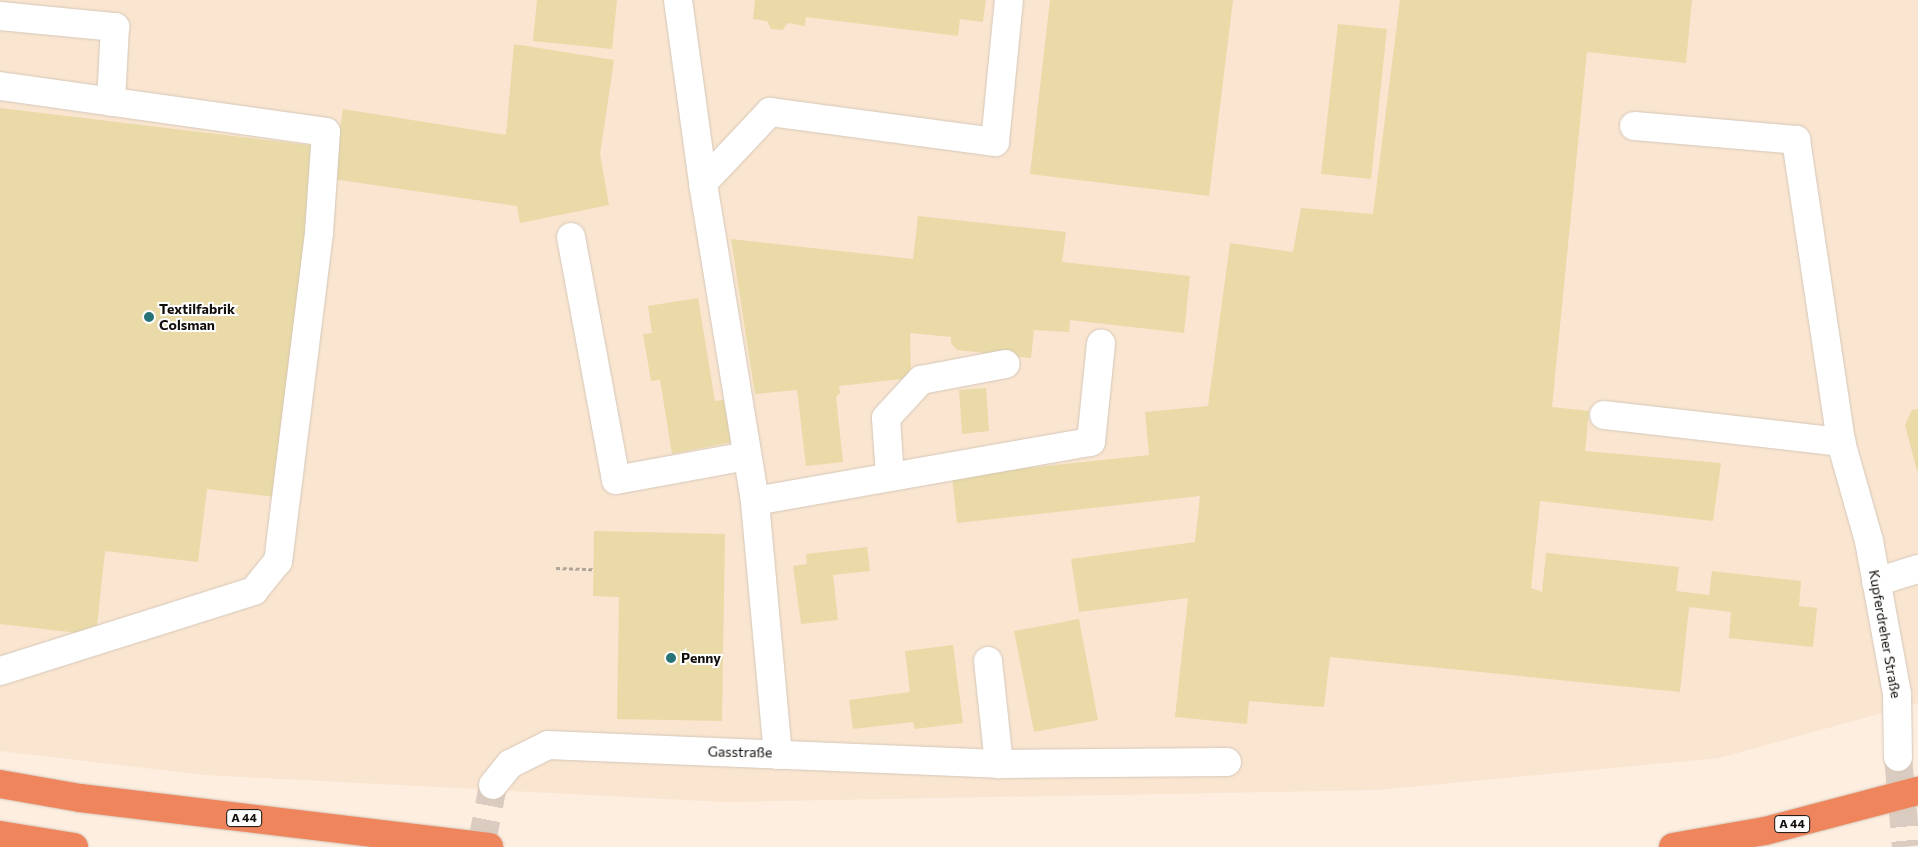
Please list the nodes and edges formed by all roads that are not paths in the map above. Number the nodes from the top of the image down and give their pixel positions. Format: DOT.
graph roads {
  1 [pos="678,0"];
  2 [pos="1009,0"];
  3 [pos="0,16"];
  4 [pos="0,86"];
  5 [pos="111,102"];
  6 [pos="1634,126"];
  7 [pos="703,183"];
  8 [pos="572,237"];
  9 [pos="1101,344"];
  10 [pos="1006,364"];
  11 [pos="1604,415"];
  12 [pos="1841,442"];
  13 [pos="747,456"];
  14 [pos="890,477"];
  15 [pos="755,501"];
  16 [pos="1918,568"];
  17 [pos="1876,582"];
  18 [pos="988,661"];
  19 [pos="0,671"];
  20 [pos="1905,683"];
  21 [pos="778,755"];
  22 [pos="1898,757"];
  23 [pos="1227,762"];
  24 [pos="999,764"];
  25 [pos="0,784"];
  26 [pos="493,785"];
  27 [pos="1918,791"];
  28 [pos="0,835"];
  29 [pos="74,847"];
  30 [pos="489,847"];
  31 [pos="1673,847"];
  1 -- 7 [label="street, Gasstraße"];
  2 -- 7 [label="street"];
  3 -- 5 [label="street"];
  4 -- 5 [label="street"];
  5 -- 19 [label="street"];
  6 -- 12 [label="street, Kupferdreher Straße"];
  7 -- 13 [label="street, Gasstraße"];
  8 -- 13 [label="street"];
  9 -- 14 [label="street"];
  10 -- 14 [label="street"];
  11 -- 12 [label="street"];
  12 -- 17 [label="street, Kupferdreher Straße"];
  13 -- 15 [label="street, Gasstraße"];
  14 -- 15 [label="street"];
  15 -- 21 [label="street, Gasstraße"];
  16 -- 17 [label="street"];
  17 -- 20 [label="street, Kupferdreher Straße"];
  18 -- 24 [label="street"];
  20 -- 22 [label="street, Kupferdreher Straße"];
  21 -- 24 [label="street"];
  21 -- 26 [label="street, Gasstraße"];
  23 -- 24 [label="street"];
  25 -- 30 [label="highway, A 44"];
  27 -- 31 [label="highway, A 44"];
  28 -- 29 [label="highway"];
}
